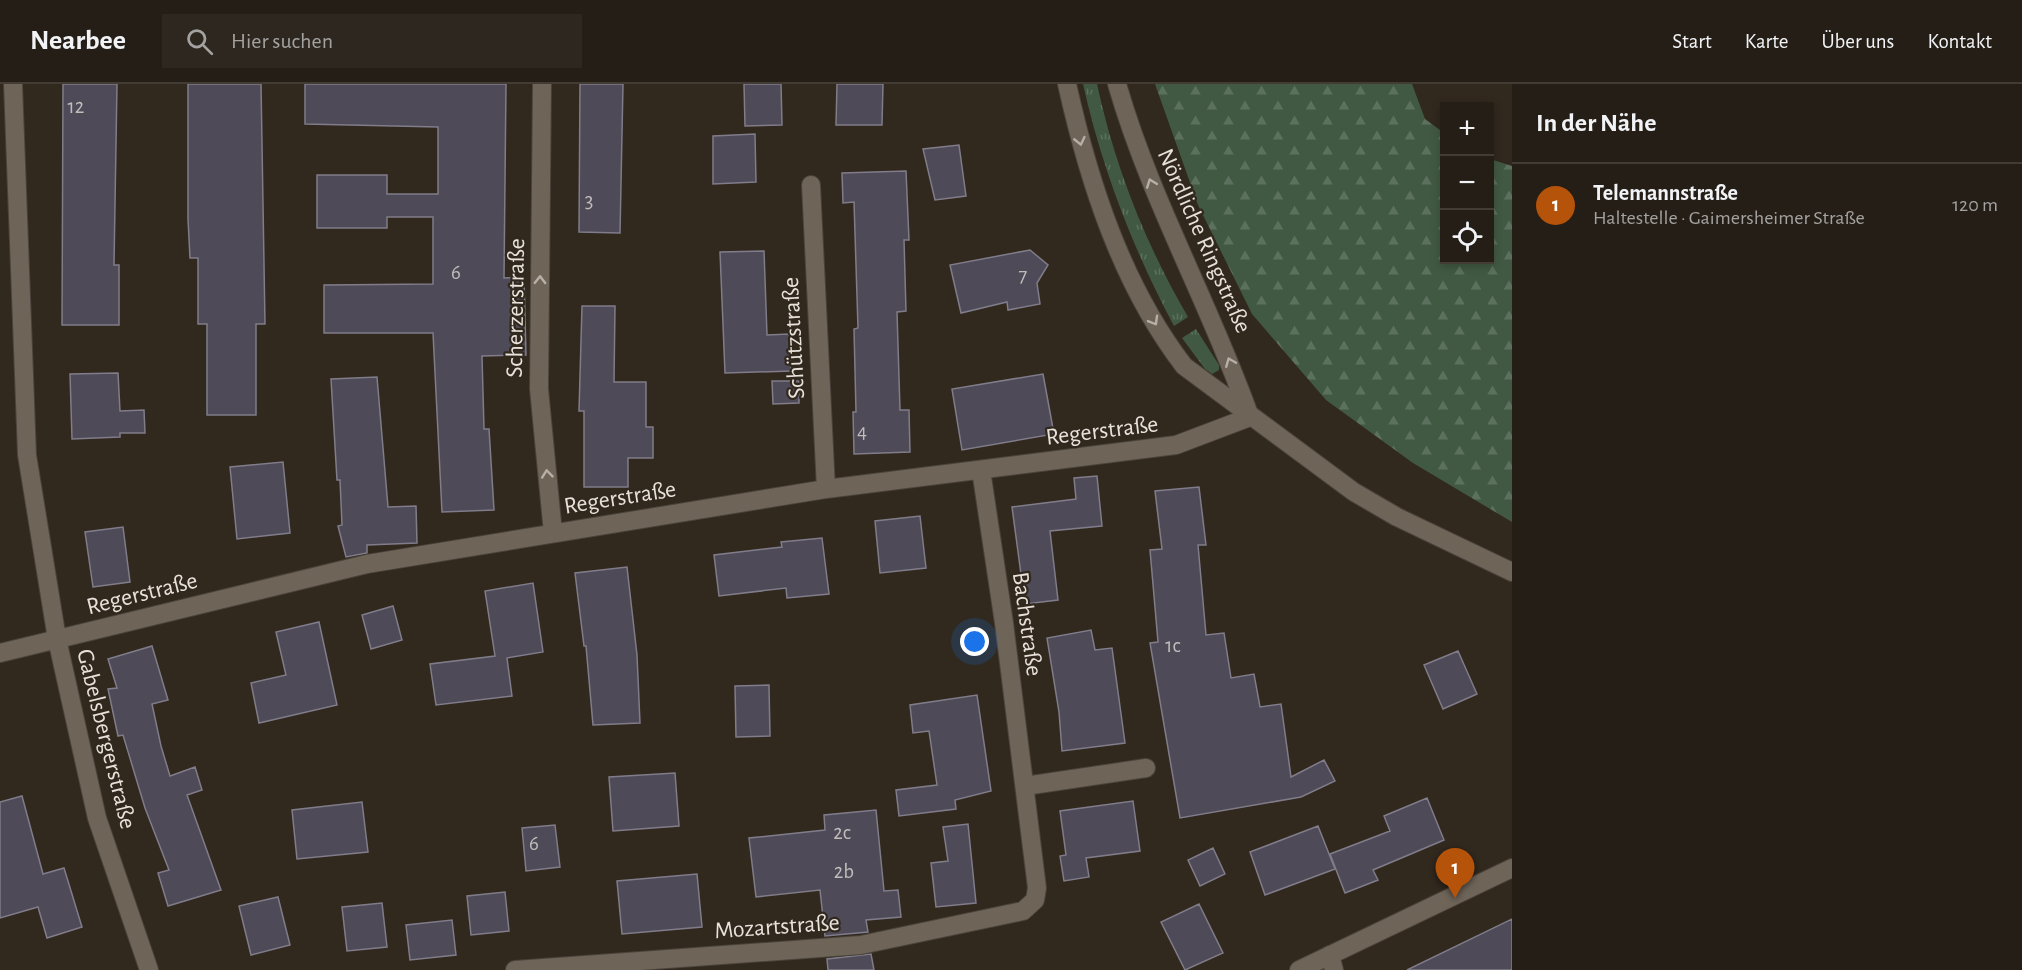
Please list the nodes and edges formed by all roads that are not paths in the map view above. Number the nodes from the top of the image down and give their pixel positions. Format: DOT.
graph roads {
  1 [pos="14,84"];
  2 [pos="542,84"];
  3 [pos="1067,84"];
  4 [pos="1117,84"];
  5 [pos="811,185"];
  6 [pos="18,275"];
  7 [pos="0,277"];
  8 [pos="1250,417"];
  9 [pos="981,470"];
  10 [pos="826,489"];
  11 [pos="553,533"];
  12 [pos="1512,572"];
  13 [pos="57,639"];
  14 [pos="0,653"];
  15 [pos="1146,768"];
  16 [pos="1025,786"];
  17 [pos="1512,868"];
  18 [pos="1035,900"];
  19 [pos="1332,963"];
  20 [pos="149,970"];
  21 [pos="515,970"];
  22 [pos="1299,970"];
  1 -- 6 [label="street, Gabelsbergerstraße"];
  11 -- 2 [label="street, Scherzerstraße, one-way"];
  3 -- 8 [label="street, one-way"];
  8 -- 4 [label="street, Nördliche Ringstraße, one-way"];
  5 -- 10 [label="street, Schützstraße"];
  6 -- 7 [label="street"];
  6 -- 13 [label="street, Gabelsbergerstraße"];
  8 -- 9 [label="street, Regerstraße"];
  8 -- 12 [label="street"];
  9 -- 10 [label="street, Regerstraße"];
  9 -- 16 [label="street, Bachstraße"];
  10 -- 11 [label="street, Regerstraße"];
  11 -- 13 [label="street, Regerstraße"];
  13 -- 14 [label="street, Regerstraße"];
  13 -- 20 [label="street, Gabelsbergerstraße"];
  15 -- 16 [label="street"];
  16 -- 18 [label="street, Bachstraße"];
  17 -- 19 [label="street"];
  18 -- 21 [label="street, Mozartstraße"];
  19 -- 22 [label="street"];
}
